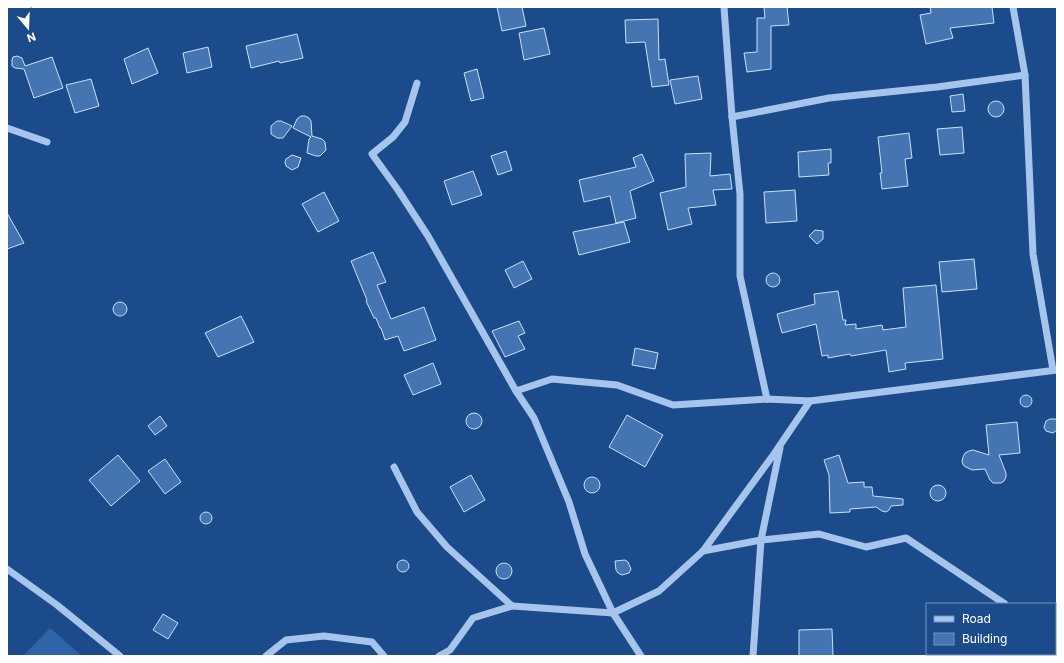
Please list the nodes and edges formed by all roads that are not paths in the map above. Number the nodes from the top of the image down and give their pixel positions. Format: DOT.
graph roads {
  1 [pos="724,7"];
  2 [pos="1014,7"];
  3 [pos="1025,75"];
  4 [pos="417,83"];
  5 [pos="732,117"];
  6 [pos="7,128"];
  7 [pos="47,142"];
  8 [pos="1055,370"];
  9 [pos="516,391"];
  10 [pos="767,400"];
  11 [pos="810,401"];
  12 [pos="780,444"];
  13 [pos="394,467"];
  14 [pos="761,540"];
  15 [pos="703,551"];
  16 [pos="7,569"];
  17 [pos="1004,603"];
  18 [pos="512,606"];
  19 [pos="613,613"];
  20 [pos="120,656"];
  21 [pos="266,656"];
  22 [pos="384,656"];
  23 [pos="438,656"];
  24 [pos="641,656"];
  25 [pos="753,656"];
  1 -- 5 [label="street"];
  2 -- 3 [label="street"];
  3 -- 5 [label="street"];
  3 -- 8 [label="street"];
  4 -- 9 [label="street"];
  5 -- 10 [label="street"];
  6 -- 7 [label="street"];
  8 -- 11 [label="street"];
  9 -- 10 [label="street"];
  9 -- 19 [label="street"];
  10 -- 11 [label="street"];
  11 -- 12 [label="street"];
  12 -- 14 [label="street"];
  12 -- 15 [label="street"];
  13 -- 18 [label="street"];
  14 -- 15 [label="street"];
  14 -- 17 [label="street"];
  14 -- 25 [label="street"];
  15 -- 19 [label="street"];
  16 -- 20 [label="street"];
  18 -- 19 [label="street"];
  18 -- 23 [label="street"];
  19 -- 24 [label="street"];
  21 -- 22 [label="street"];
}
